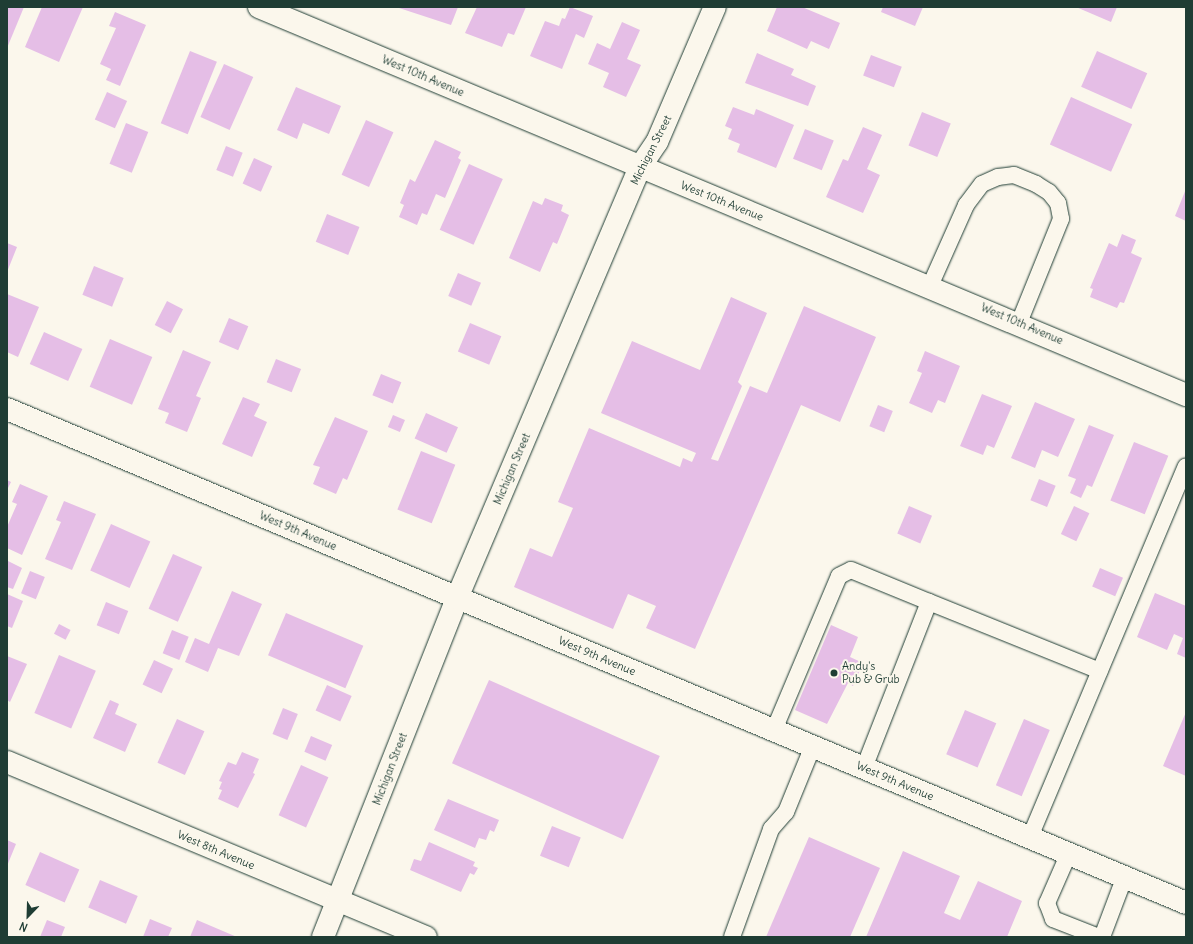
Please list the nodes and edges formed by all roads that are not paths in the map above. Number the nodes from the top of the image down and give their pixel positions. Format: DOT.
graph roads {
  1 [pos="259,7"];
  2 [pos="715,7"];
  3 [pos="640,167"];
  4 [pos="930,286"];
  5 [pos="1019,323"];
  6 [pos="1186,395"];
  7 [pos="7,409"];
  8 [pos="1186,466"];
  9 [pos="457,598"];
  10 [pos="929,602"];
  11 [pos="1100,671"];
  12 [pos="774,730"];
  13 [pos="813,746"];
  14 [pos="7,762"];
  15 [pos="864,768"];
  16 [pos="1030,837"];
  17 [pos="1069,853"];
  18 [pos="1125,876"];
  19 [pos="338,901"];
  20 [pos="1186,903"];
  21 [pos="323,937"];
  22 [pos="426,937"];
  23 [pos="732,937"];
  24 [pos="1101,937"];
  1 -- 3 [label="street, West 10th Avenue"];
  2 -- 3 [label="street, Michigan Street"];
  3 -- 4 [label="street, West 10th Avenue"];
  3 -- 9 [label="street, Michigan Street"];
  4 -- 5 [label="street, West 10th Avenue"];
  4 -- 5 [label="lane"];
  5 -- 6 [label="street, West 10th Avenue"];
  7 -- 9 [label="street, West 9th Avenue"];
  8 -- 11 [label="lane"];
  9 -- 12 [label="street, West 9th Avenue"];
  9 -- 19 [label="street, Michigan Street"];
  10 -- 11 [label="lane"];
  10 -- 12 [label="lane"];
  10 -- 15 [label="lane"];
  11 -- 16 [label="lane"];
  12 -- 13 [label="street, West 9th Avenue"];
  13 -- 15 [label="street, West 9th Avenue"];
  13 -- 23 [label="lane"];
  14 -- 19 [label="street, West 8th Avenue"];
  15 -- 16 [label="street, West 9th Avenue"];
  16 -- 17 [label="street, West 9th Avenue"];
  17 -- 18 [label="street, West 9th Avenue"];
  17 -- 24 [label="lane"];
  18 -- 20 [label="street, West 9th Avenue"];
  18 -- 24 [label="lane"];
  19 -- 21 [label="street, Michigan Street"];
  19 -- 22 [label="street, West 8th Avenue"];
}
